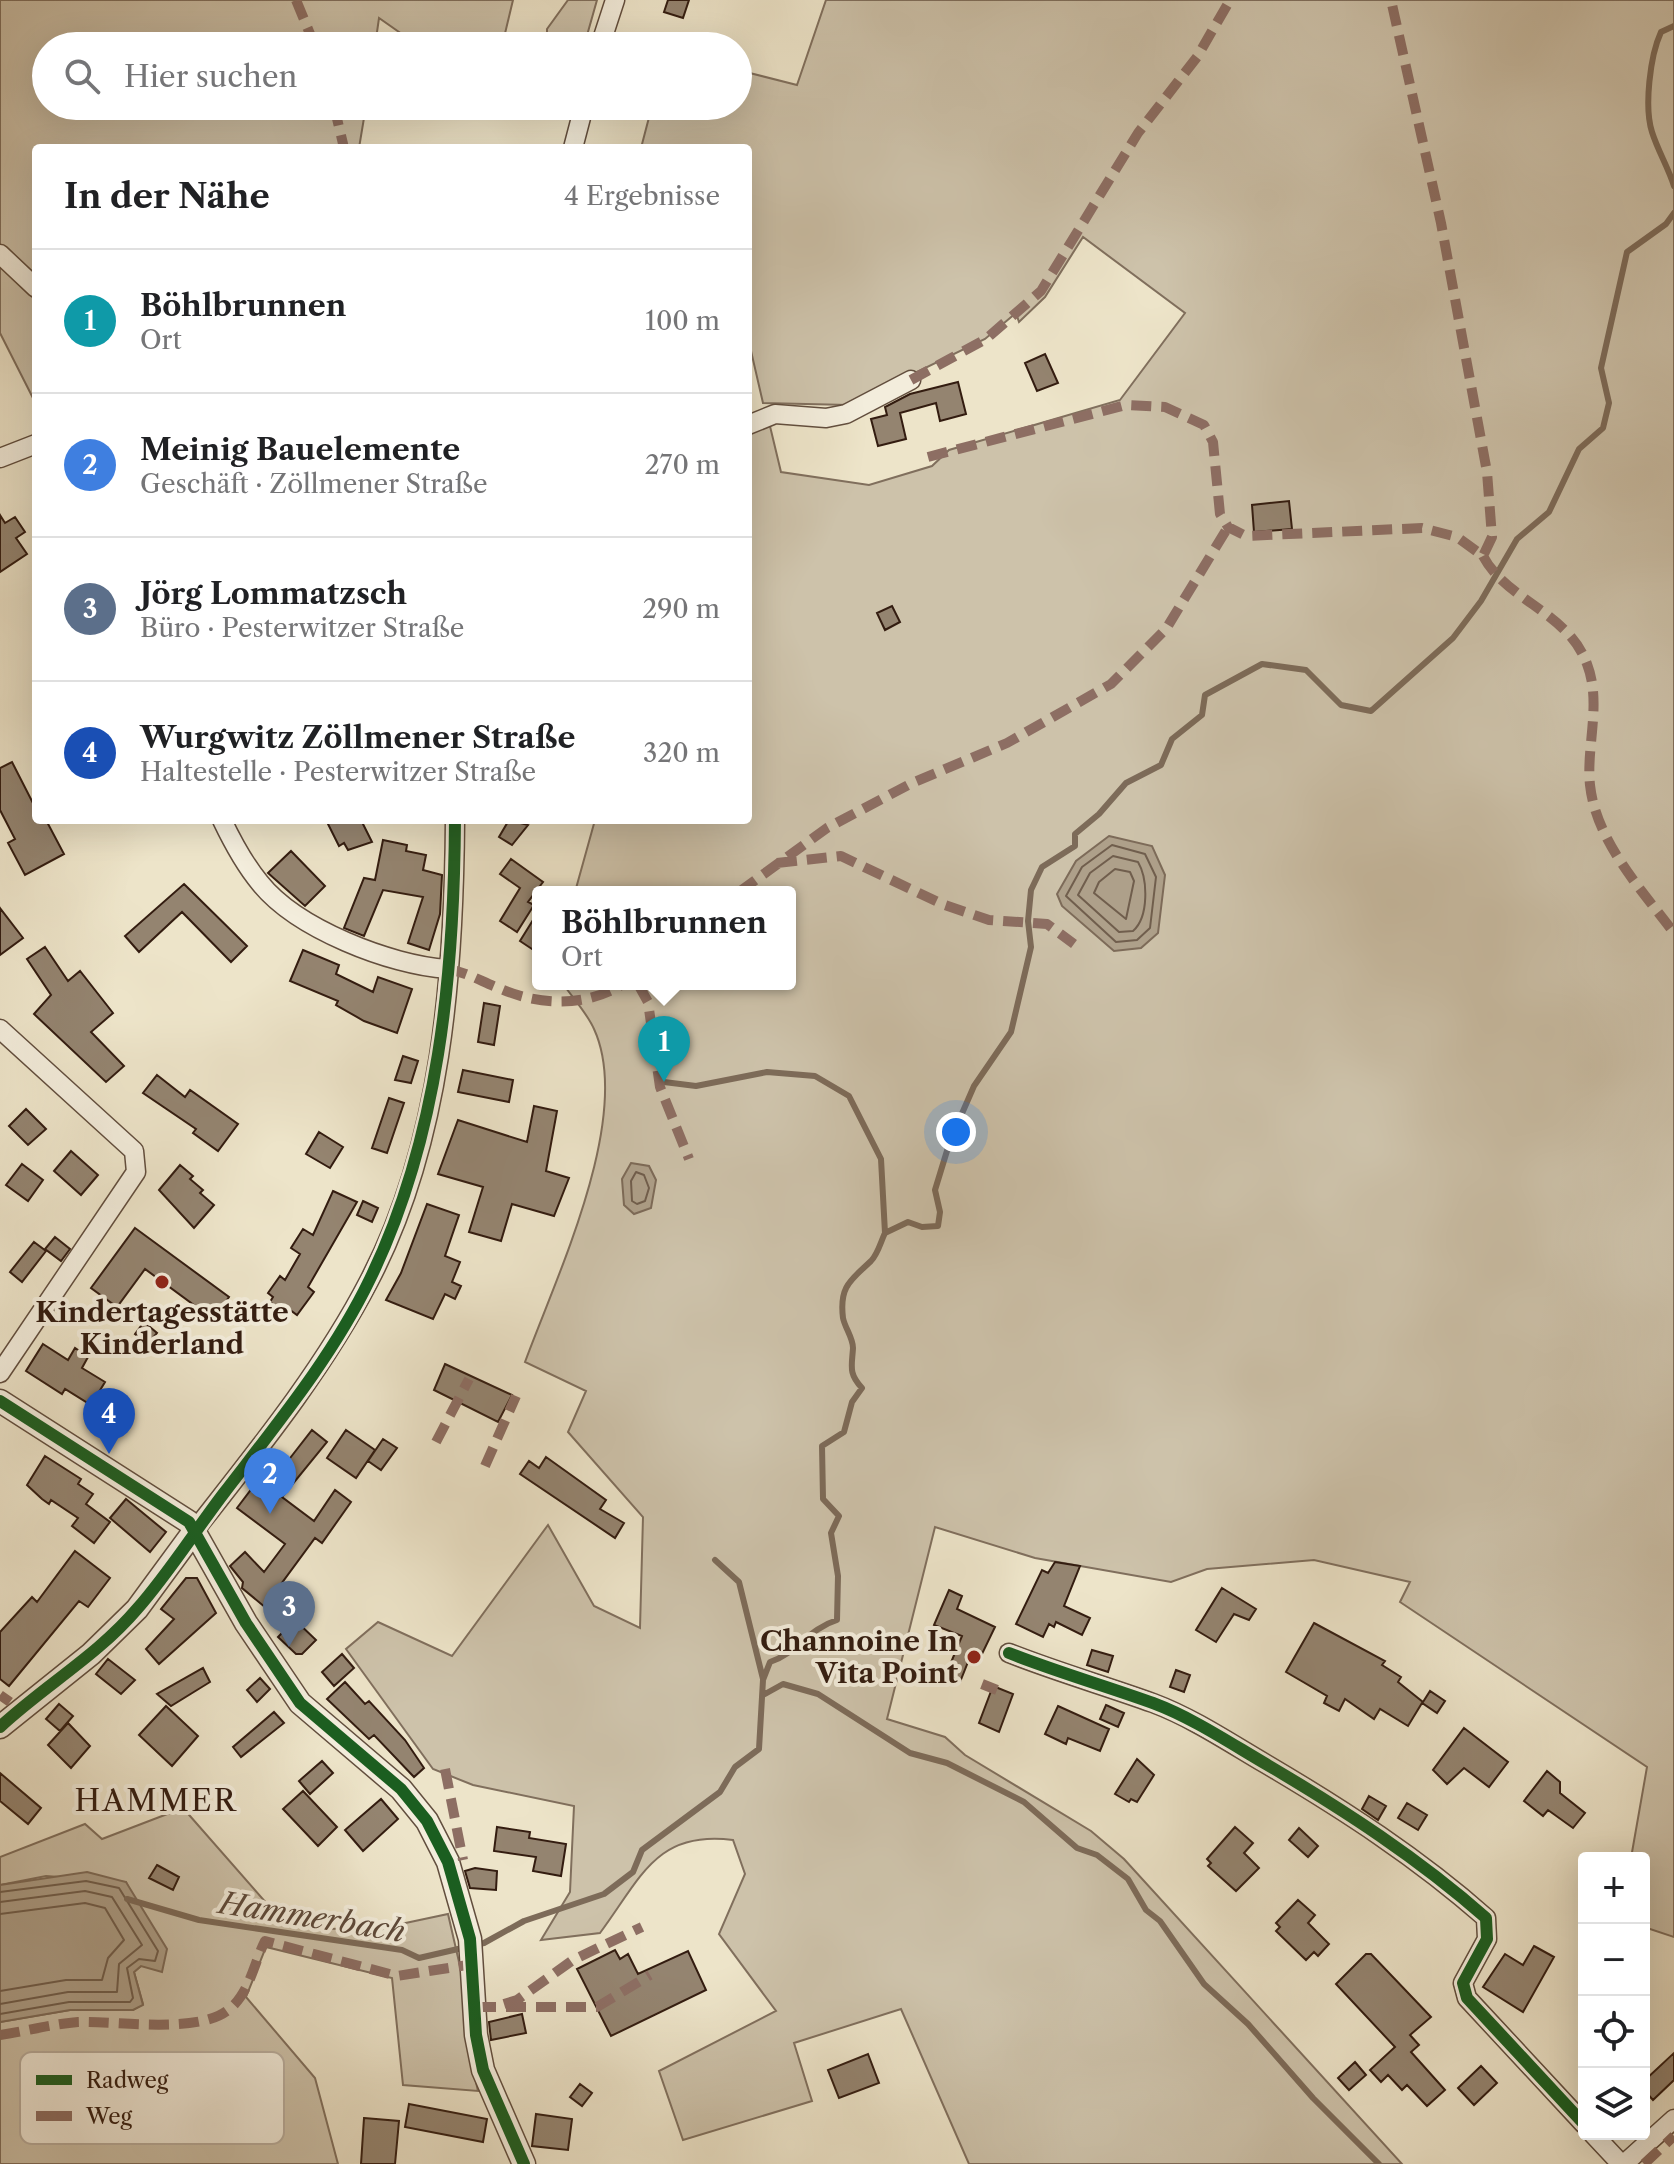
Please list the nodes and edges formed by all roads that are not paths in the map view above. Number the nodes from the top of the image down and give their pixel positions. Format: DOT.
graph roads {
  1 [pos="615,0"];
  2 [pos="605,32"];
  3 [pos="580,120"];
  4 [pos="574,144"];
  5 [pos="0,254"];
  6 [pos="32,284"];
  7 [pos="911,380"];
  8 [pos="752,423"];
  9 [pos="32,446"];
  10 [pos="0,458"];
  11 [pos="224,824"];
  12 [pos="455,824"];
  13 [pos="447,969"];
  14 [pos="0,1029"];
  15 [pos="0,1373"];
  16 [pos="0,1401"];
  17 [pos="195,1530"];
  18 [pos="1009,1653"];
  19 [pos="0,1727"];
  20 [pos="1578,2118"];
  21 [pos="1674,2119"];
  22 [pos="1599,2140"];
  23 [pos="524,2164"];
  24 [pos="1623,2164"];
  1 -- 2 [label="street"];
  3 -- 4 [label="street"];
  5 -- 6 [label="street"];
  7 -- 8 [label="street"];
  9 -- 10 [label="street"];
  11 -- 13 [label="street"];
  12 -- 13 [label="street"];
  13 -- 17 [label="street"];
  14 -- 15 [label="street"];
  16 -- 17 [label="street"];
  17 -- 19 [label="street"];
  17 -- 23 [label="street"];
  18 -- 20 [label="street"];
  21 -- 24 [label="street"];
  22 -- 24 [label="street"];
}
